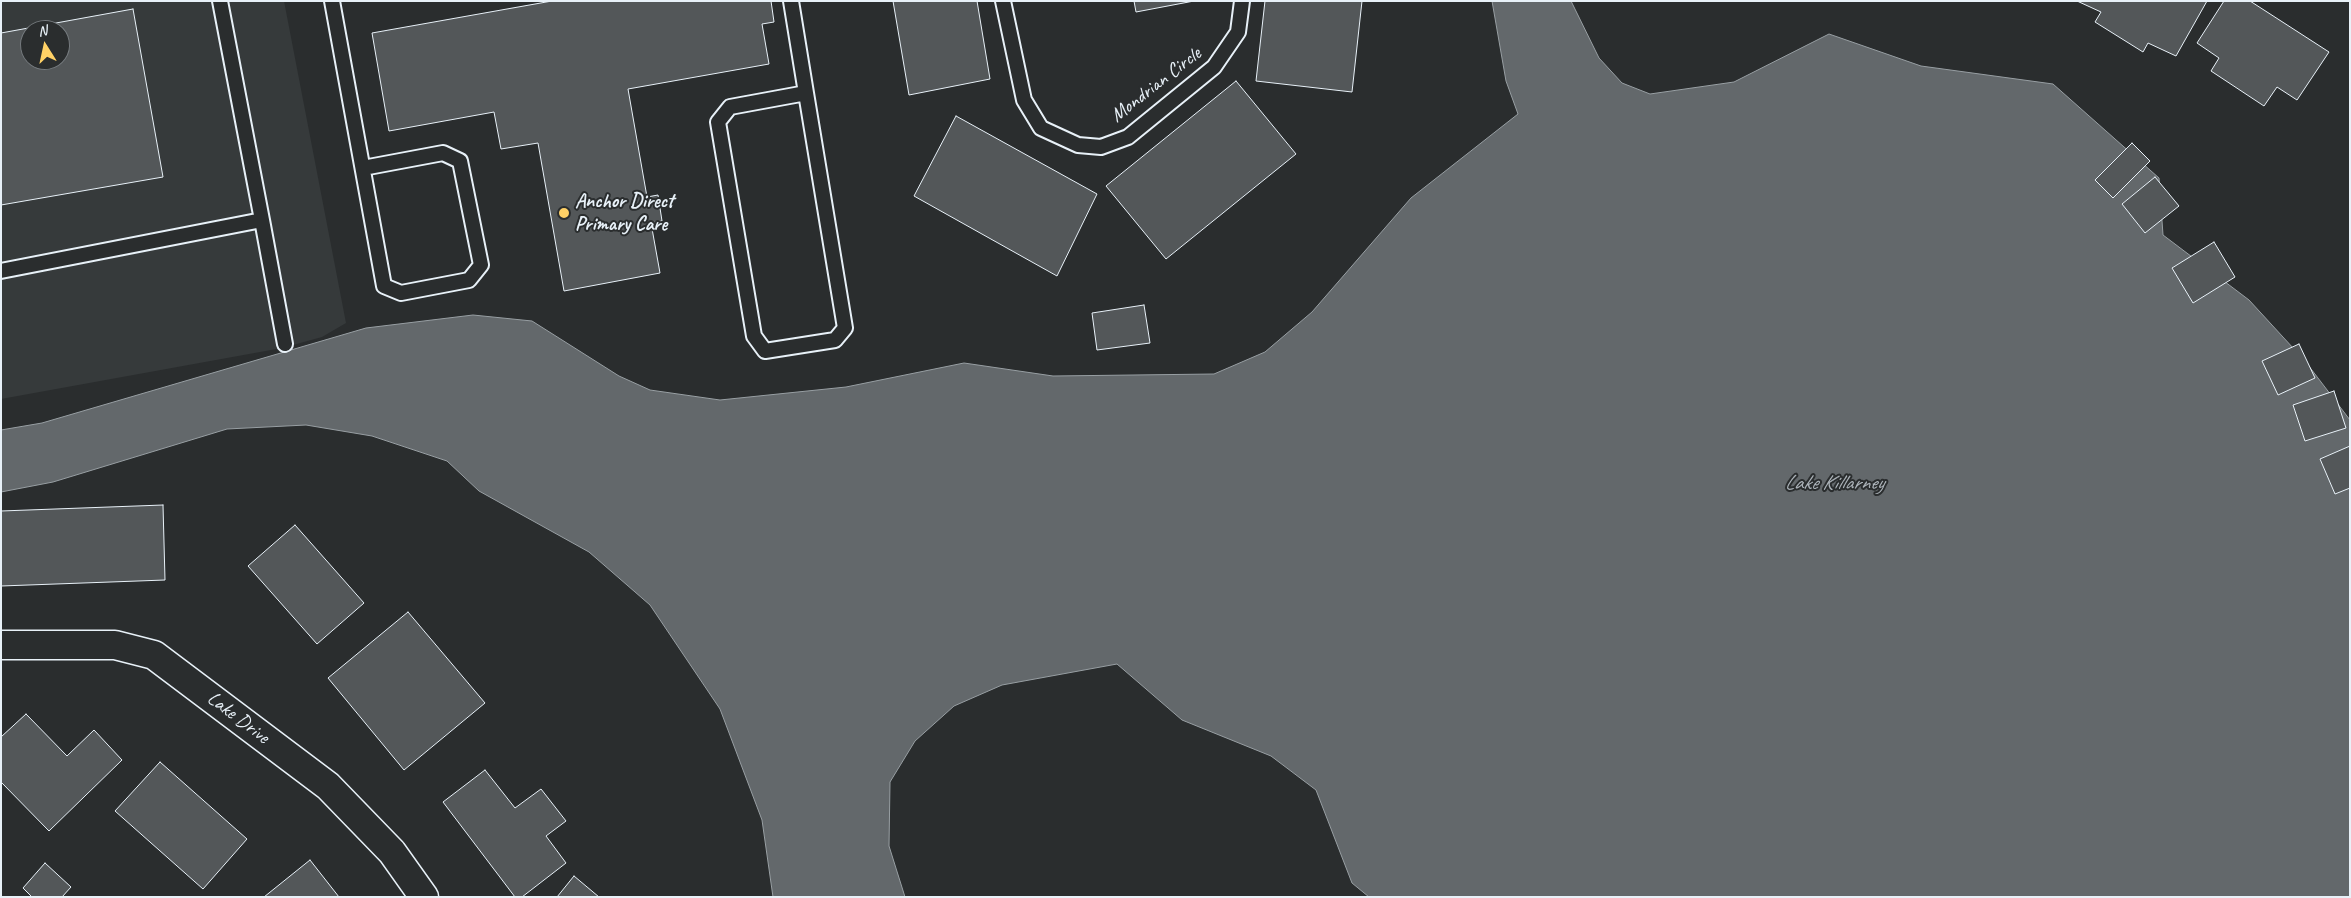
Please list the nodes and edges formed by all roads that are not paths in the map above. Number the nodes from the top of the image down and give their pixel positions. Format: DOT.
graph roads {
  1 [pos="220,1"];
  2 [pos="332,1"];
  3 [pos="791,1"];
  4 [pos="1002,1"];
  5 [pos="1242,1"];
  6 [pos="806,93"];
  7 [pos="363,168"];
  8 [pos="262,220"];
  9 [pos="1,271"];
  10 [pos="285,344"];
  11 [pos="1,645"];
  12 [pos="424,897"];
  1 -- 8 [label="lane"];
  2 -- 7 [label="lane"];
  3 -- 6 [label="lane"];
  4 -- 5 [label="lane, Mondrian Circle"];
  6 -- 6 [label="lane"];
  7 -- 7 [label="lane"];
  8 -- 9 [label="lane"];
  8 -- 10 [label="lane"];
  11 -- 12 [label="street, Lake Drive"];
}
